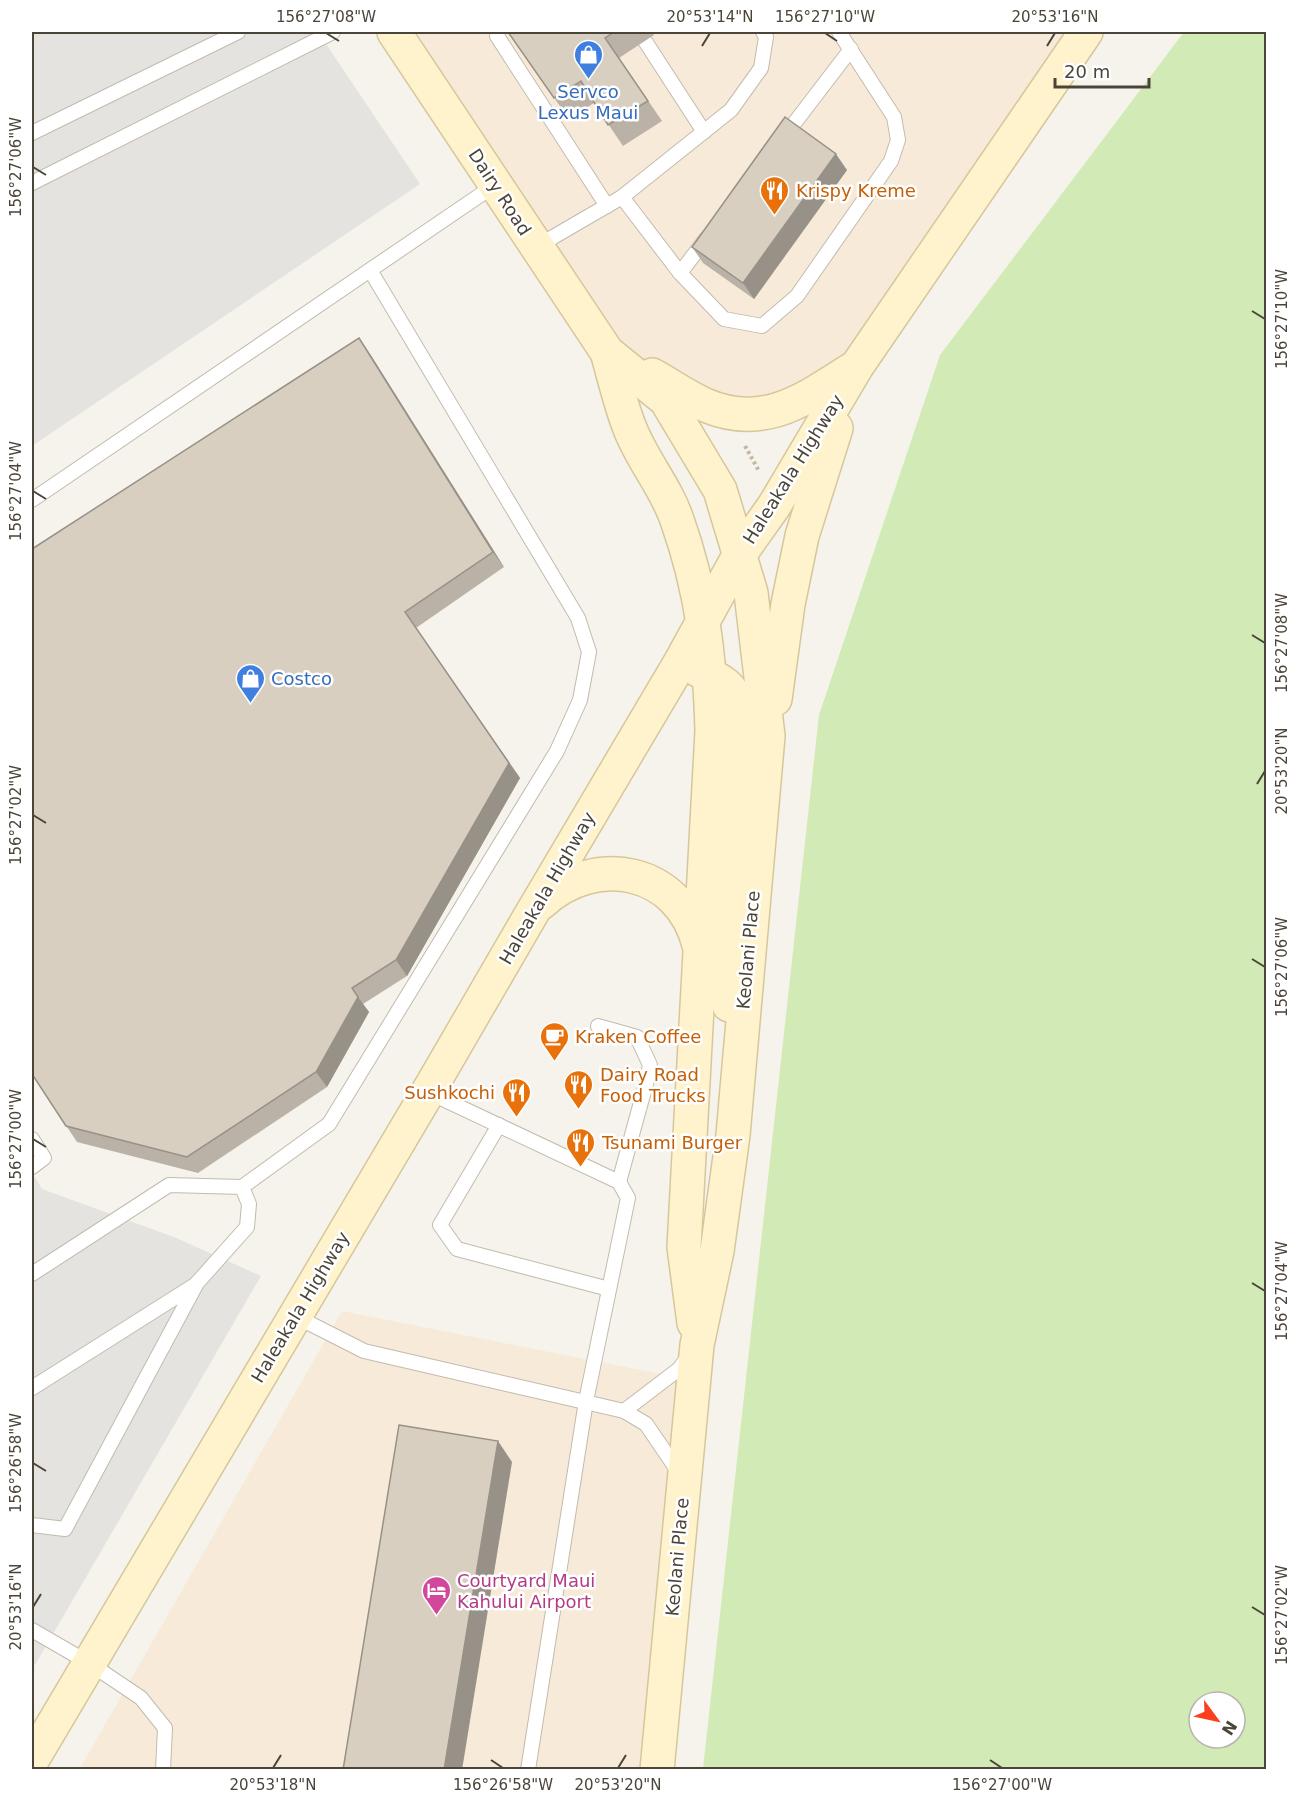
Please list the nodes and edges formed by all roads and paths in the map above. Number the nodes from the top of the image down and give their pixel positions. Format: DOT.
graph roads {
  1 [pos="238,32"];
  2 [pos="333,32"];
  3 [pos="394,32"];
  4 [pos="498,32"];
  5 [pos="763,32"];
  6 [pos="839,32"];
  7 [pos="1086,32"];
  8 [pos="645,41"];
  9 [pos="851,49"];
  10 [pos="704,132"];
  11 [pos="32,133"];
  12 [pos="773,152"];
  13 [pos="32,183"];
  14 [pos="495,185"];
  15 [pos="621,197"];
  16 [pos="607,206"];
  17 [pos="716,226"];
  18 [pos="536,247"];
  19 [pos="370,270"];
  20 [pos="680,273"];
  21 [pos="607,352"];
  22 [pos="857,366"];
  23 [pos="741,439"];
  24 [pos="763,476"];
  25 [pos="32,500"];
  26 [pos="740,554"];
  27 [pos="704,619"];
  28 [pos="680,663"];
  29 [pos="711,675"];
  30 [pos="768,736"];
  31 [pos="532,912"];
  32 [pos="701,958"];
  33 [pos="598,1026"];
  34 [pos="740,1045"];
  35 [pos="428,1092"];
  36 [pos="500,1125"];
  37 [pos="32,1139"];
  38 [pos="32,1167"];
  39 [pos="619,1182"];
  40 [pos="242,1187"];
  41 [pos="32,1274"];
  42 [pos="197,1283"];
  43 [pos="609,1289"];
  44 [pos="295,1316"];
  45 [pos="697,1345"];
  46 [pos="32,1388"];
  47 [pos="586,1401"];
  48 [pos="624,1411"];
  49 [pos="684,1482"];
  50 [pos="32,1526"];
  51 [pos="32,1630"];
  52 [pos="89,1663"];
  53 [pos="32,1760"];
  54 [pos="164,1770"];
  55 [pos="528,1770"];
  56 [pos="657,1770"];
  1 -- 11 [label="lane"];
  2 -- 13 [label="lane"];
  3 -- 14 [label="street, Dairy Road"];
  4 -- 16 [label="lane"];
  5 -- 10 [label="lane"];
  6 -- 9 [label="lane"];
  7 -- 22 [label="street, Haleakala Highway"];
  8 -- 10 [label="lane"];
  9 -- 12 [label="lane"];
  9 -- 20 [label="lane"];
  10 -- 15 [label="lane"];
  14 -- 18 [label="street, Dairy Road"];
  14 -- 19 [label="lane"];
  15 -- 16 [label="lane"];
  15 -- 20 [label="lane"];
  16 -- 18 [label="lane"];
  17 -- 20 [label="lane"];
  18 -- 21 [label="street, Dairy Road"];
  19 -- 25 [label="lane"];
  19 -- 40 [label="lane"];
  21 -- 22 [label="street"];
  21 -- 26 [label="street, Dairy Road"];
  21 -- 27 [label="street, Dairy Road"];
  22 -- 26 [label="street, Haleakala Highway"];
  22 -- 30 [label="street"];
  23 -- 24 [label="path"];
  26 -- 27 [label="street, Haleakala Highway"];
  26 -- 30 [label="street, Keolani Place"];
  27 -- 28 [label="street, Haleakala Highway"];
  27 -- 29 [label="street, Keolani Place"];
  28 -- 29 [label="street"];
  28 -- 31 [label="street, Haleakala Highway"];
  29 -- 32 [label="street, Keolani Place"];
  29 -- 34 [label="street"];
  30 -- 34 [label="street, Keolani Place"];
  31 -- 32 [label="street"];
  31 -- 35 [label="street, Haleakala Highway"];
  32 -- 45 [label="street, Keolani Place"];
  33 -- 39 [label="lane"];
  34 -- 45 [label="street, Keolani Place"];
  35 -- 36 [label="lane"];
  35 -- 44 [label="street, Haleakala Highway"];
  36 -- 39 [label="lane"];
  36 -- 43 [label="lane"];
  37 -- 38 [label="lane"];
  39 -- 43 [label="lane"];
  40 -- 41 [label="lane"];
  40 -- 42 [label="lane"];
  42 -- 46 [label="lane"];
  42 -- 50 [label="lane"];
  43 -- 47 [label="lane"];
  44 -- 47 [label="lane"];
  44 -- 52 [label="street, Haleakala Highway"];
  45 -- 48 [label="lane"];
  45 -- 49 [label="street, Keolani Place"];
  47 -- 48 [label="lane"];
  47 -- 55 [label="lane"];
  48 -- 49 [label="lane"];
  49 -- 56 [label="street, Keolani Place"];
  51 -- 52 [label="lane"];
  52 -- 53 [label="street, Haleakala Highway"];
  52 -- 54 [label="lane"];
}
